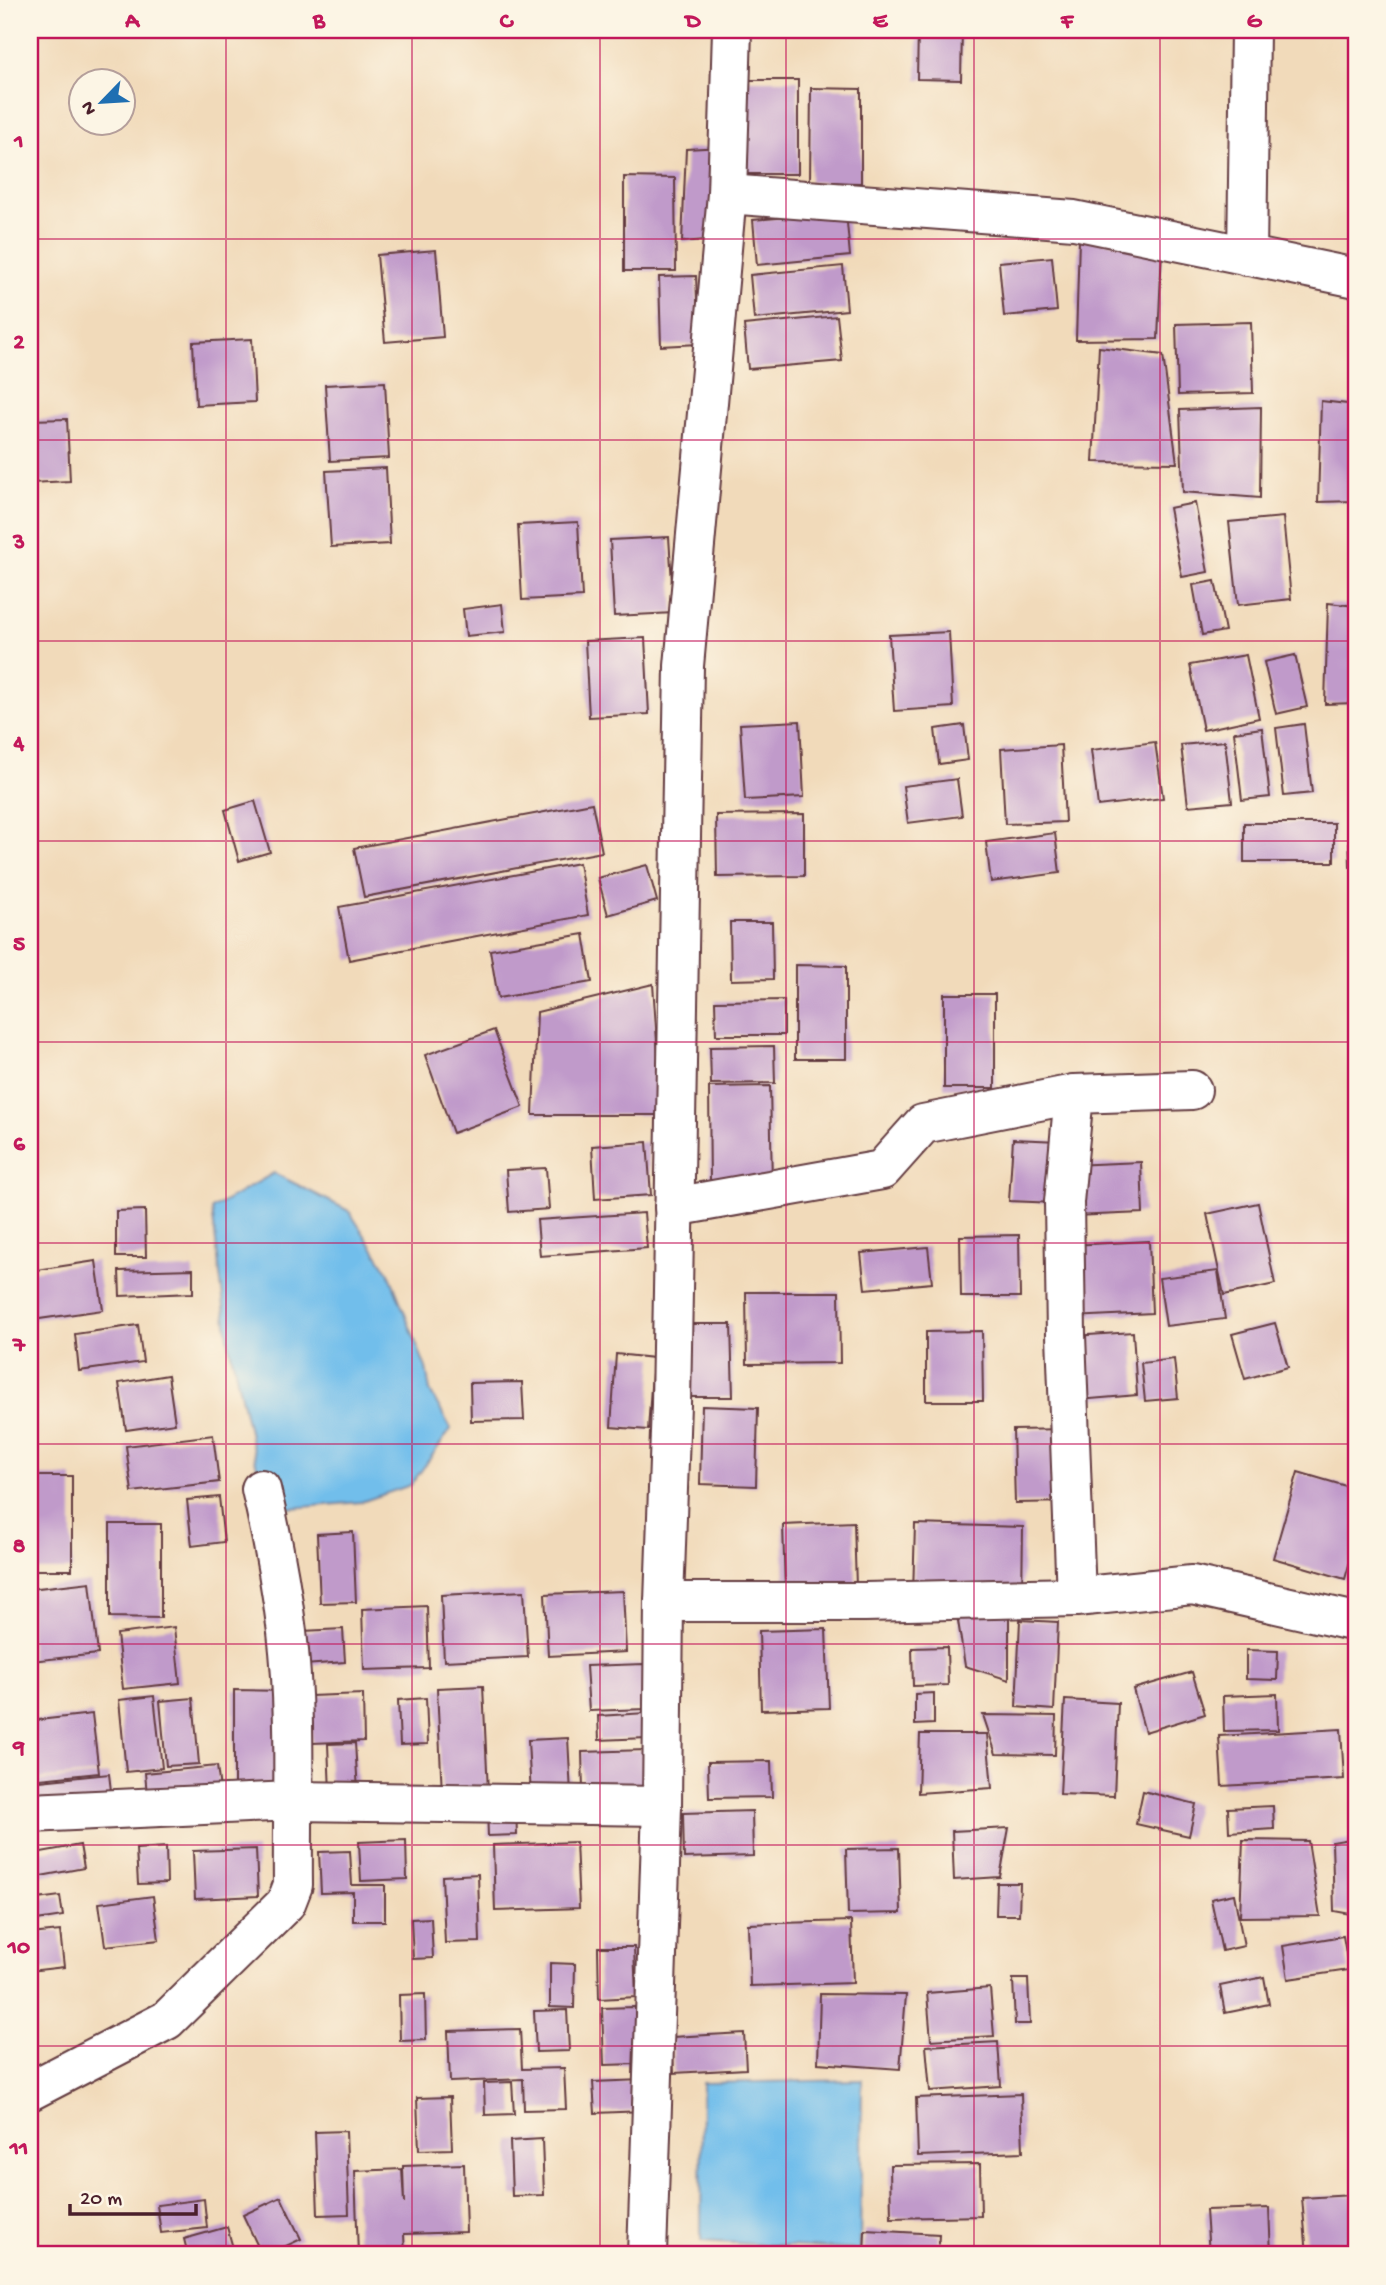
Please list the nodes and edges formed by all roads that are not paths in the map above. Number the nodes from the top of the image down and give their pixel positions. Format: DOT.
graph roads {
  1 [pos="732,30"];
  2 [pos="1250,30"];
  3 [pos="727,194"];
  4 [pos="1247,256"];
  5 [pos="1356,278"];
  6 [pos="1192,1090"];
  7 [pos="1074,1094"];
  8 [pos="674,1207"];
  9 [pos="261,1489"];
  10 [pos="1076,1597"];
  11 [pos="664,1602"];
  12 [pos="1356,1622"];
  13 [pos="292,1801"];
  14 [pos="662,1806"];
  15 [pos="30,1813"];
  16 [pos="30,2091"];
  17 [pos="647,2255"];
  1 -- 3 [label="street"];
  2 -- 4 [label="street"];
  3 -- 4 [label="street"];
  3 -- 8 [label="street"];
  4 -- 5 [label="street"];
  6 -- 7 [label="street"];
  7 -- 8 [label="street"];
  7 -- 10 [label="street"];
  8 -- 11 [label="street"];
  9 -- 13 [label="street"];
  10 -- 11 [label="street"];
  10 -- 12 [label="street"];
  11 -- 14 [label="street"];
  13 -- 14 [label="street"];
  13 -- 15 [label="street"];
  13 -- 16 [label="street"];
  14 -- 17 [label="street"];
}
